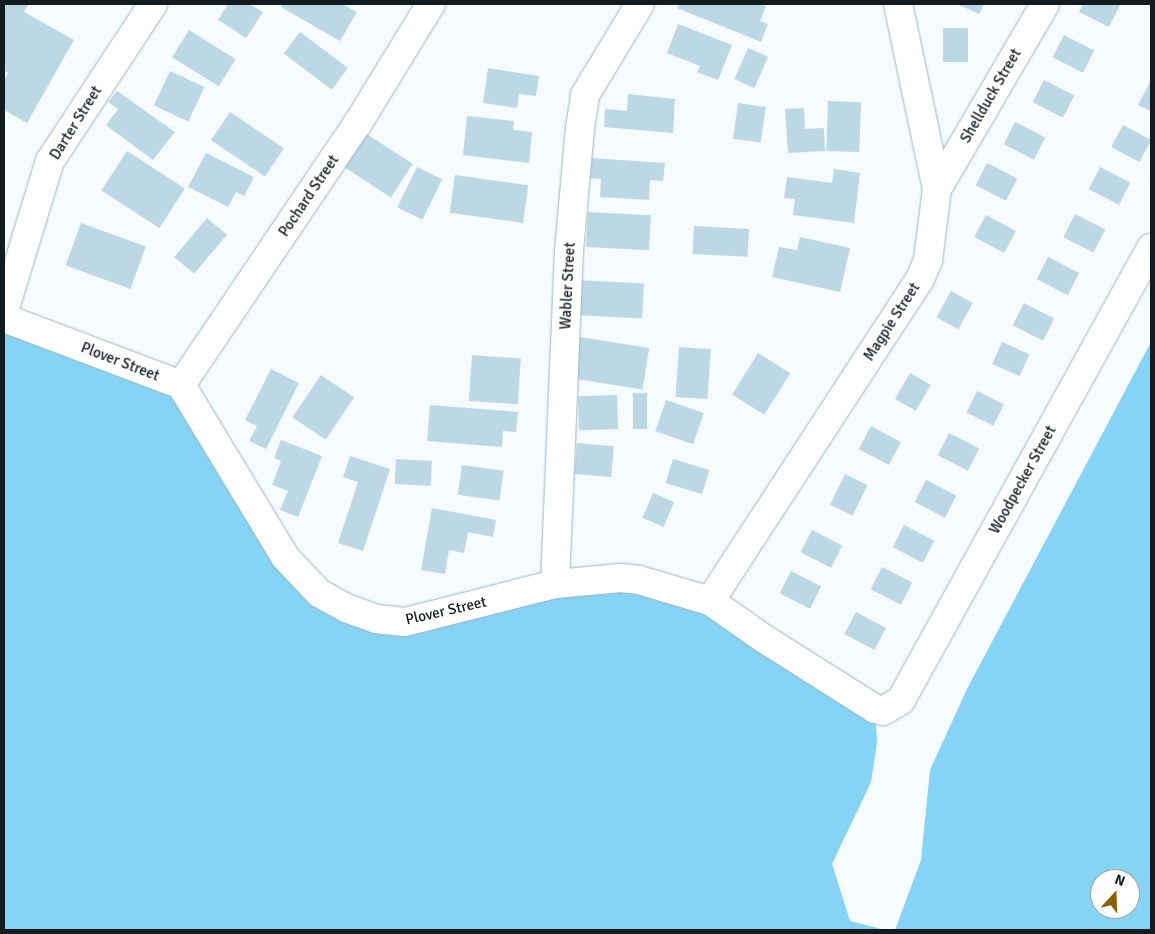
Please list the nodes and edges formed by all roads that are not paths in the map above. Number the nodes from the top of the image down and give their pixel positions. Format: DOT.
graph roads {
  1 [pos="152,4"];
  2 [pos="431,4"];
  3 [pos="640,4"];
  4 [pos="898,4"];
  5 [pos="1045,4"];
  6 [pos="937,189"];
  7 [pos="1151,248"];
  8 [pos="4,311"];
  9 [pos="4,318"];
  10 [pos="181,385"];
  11 [pos="555,584"];
  12 [pos="710,601"];
  13 [pos="890,709"];
  1 -- 8 [label="street, Darter Street"];
  2 -- 10 [label="street, Pochard Street"];
  3 -- 11 [label="street, Wabler Street"];
  4 -- 6 [label="street, Magpie Street"];
  5 -- 6 [label="street, Shellduck Street"];
  6 -- 12 [label="street, Magpie Street"];
  7 -- 13 [label="street, Woodpecker Street"];
  9 -- 10 [label="street, Plover Street"];
  10 -- 11 [label="street, Plover Street"];
  11 -- 12 [label="street, Plover Street"];
  12 -- 13 [label="street, Plover Street"];
}
